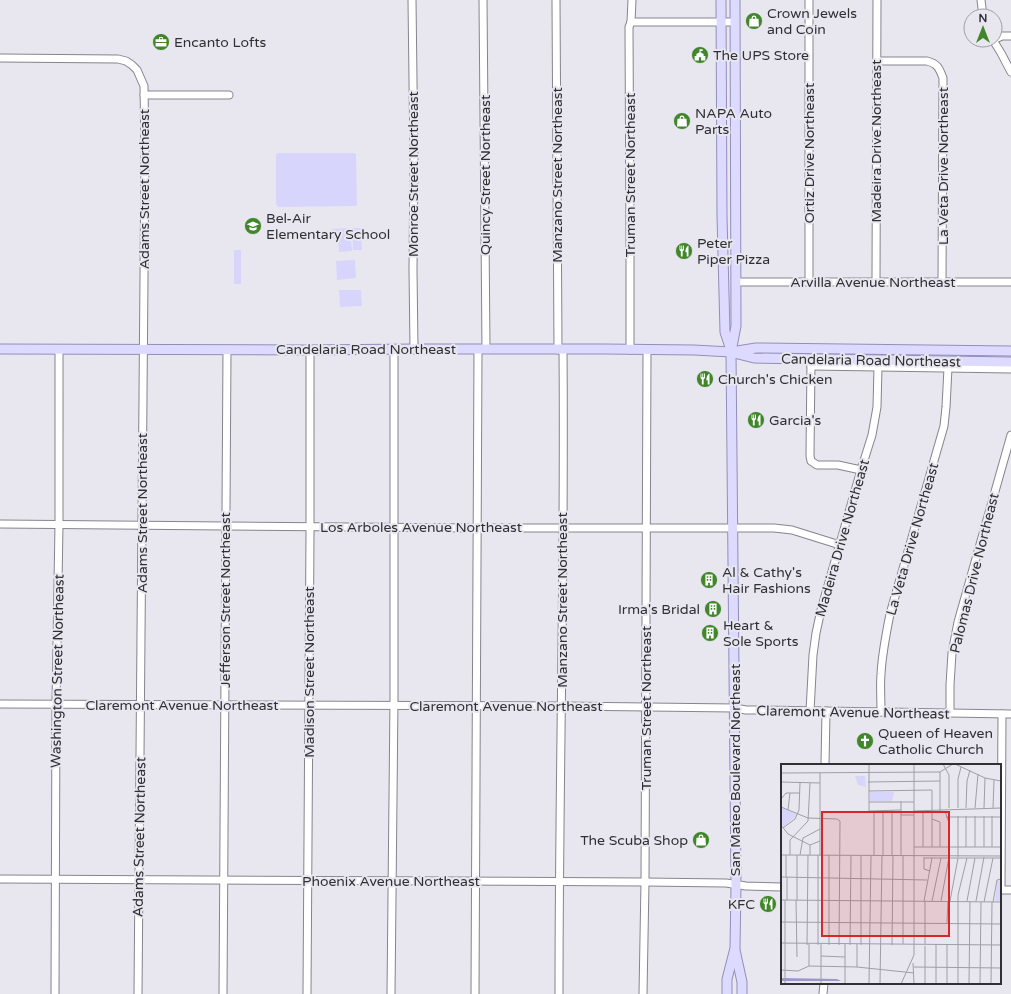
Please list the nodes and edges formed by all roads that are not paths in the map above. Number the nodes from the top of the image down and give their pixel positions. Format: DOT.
graph roads {
  1 [pos="412,0"];
  2 [pos="483,0"];
  3 [pos="556,0"];
  4 [pos="632,0"];
  5 [pos="721,0"];
  6 [pos="735,0"];
  7 [pos="809,0"];
  8 [pos="876,0"];
  9 [pos="631,22"];
  10 [pos="721,22"];
  11 [pos="735,22"];
  12 [pos="998,48"];
  13 [pos="0,58"];
  14 [pos="877,61"];
  15 [pos="1011,72"];
  16 [pos="144,95"];
  17 [pos="229,95"];
  18 [pos="722,216"];
  19 [pos="736,282"];
  20 [pos="808,282"];
  21 [pos="876,282"];
  22 [pos="942,282"];
  23 [pos="1011,282"];
  24 [pos="811,348"];
  25 [pos="0,349"];
  26 [pos="59,349"];
  27 [pos="143,349"];
  28 [pos="414,349"];
  29 [pos="482,349"];
  30 [pos="228,350"];
  31 [pos="310,350"];
  32 [pos="394,350"];
  33 [pos="560,350"];
  34 [pos="630,350"];
  35 [pos="647,350"];
  36 [pos="1011,351"];
  37 [pos="731,352"];
  38 [pos="1011,362"];
  39 [pos="811,363"];
  40 [pos="878,367"];
  41 [pos="948,368"];
  42 [pos="1011,369"];
  43 [pos="1011,434"];
  44 [pos="861,470"];
  45 [pos="0,524"];
  46 [pos="59,524"];
  47 [pos="142,525"];
  48 [pos="226,526"];
  49 [pos="310,526"];
  50 [pos="394,527"];
  51 [pos="478,528"];
  52 [pos="563,528"];
  53 [pos="646,528"];
  54 [pos="733,528"];
  55 [pos="840,545"];
  56 [pos="0,704"];
  57 [pos="56,704"];
  58 [pos="141,705"];
  59 [pos="224,705"];
  60 [pos="309,705"];
  61 [pos="394,706"];
  62 [pos="477,706"];
  63 [pos="562,706"];
  64 [pos="646,707"];
  65 [pos="735,708"];
  66 [pos="810,711"];
  67 [pos="826,712"];
  68 [pos="881,712"];
  69 [pos="950,713"];
  70 [pos="1002,714"];
  71 [pos="1011,714"];
  72 [pos="825,764"];
  73 [pos="1001,802"];
  74 [pos="0,879"];
  75 [pos="56,879"];
  76 [pos="139,880"];
  77 [pos="223,880"];
  78 [pos="308,880"];
  79 [pos="392,881"];
  80 [pos="475,881"];
  81 [pos="559,882"];
  82 [pos="645,882"];
  83 [pos="736,884"];
  84 [pos="781,887"];
  85 [pos="734,948"];
  86 [pos="824,984"];
  87 [pos="55,994"];
  88 [pos="138,994"];
  89 [pos="223,994"];
  90 [pos="307,994"];
  91 [pos="391,994"];
  92 [pos="475,994"];
  93 [pos="559,994"];
  94 [pos="643,994"];
  95 [pos="727,994"];
  96 [pos="742,994"];
  97 [pos="823,994"];
  1 -- 28 [label="street, Monroe Street Northeast"];
  2 -- 29 [label="street, Quincy Street Northeast"];
  3 -- 33 [label="street, Manzano Street Northeast"];
  4 -- 9 [label="street, Truman Street Northeast"];
  5 -- 10 [label="main road, San Mateo Boulevard Northeast"];
  6 -- 11 [label="main road, San Mateo Boulevard Northeast"];
  7 -- 20 [label="street, Ortiz Drive Northeast"];
  8 -- 14 [label="street, Madeira Drive Northeast"];
  9 -- 10 [label="street"];
  9 -- 34 [label="street, Truman Street Northeast"];
  10 -- 11 [label="street"];
  10 -- 18 [label="main road, San Mateo Boulevard Northeast"];
  11 -- 19 [label="main road, San Mateo Boulevard Northeast"];
  12 -- 15 [label="street"];
  13 -- 16 [label="street, Adams Street Northeast"];
  14 -- 21 [label="street, Madeira Drive Northeast"];
  14 -- 22 [label="street, La Veta Drive Northeast"];
  16 -- 17 [label="street"];
  16 -- 27 [label="street, Adams Street Northeast"];
  18 -- 19 [label="main road"];
  18 -- 37 [label="main road, San Mateo Boulevard Northeast"];
  19 -- 20 [label="street, Arvilla Avenue Northeast"];
  19 -- 37 [label="main road, San Mateo Boulevard Northeast"];
  20 -- 21 [label="street, Arvilla Avenue Northeast"];
  21 -- 22 [label="street, Arvilla Avenue Northeast"];
  22 -- 23 [label="street, Arvilla Avenue Northeast"];
  24 -- 36 [label="main road, Candelaria Road Northeast"];
  24 -- 37 [label="main road, Candelaria Road Northeast"];
  24 -- 39 [label="street"];
  25 -- 26 [label="main road, Candelaria Road Northeast"];
  26 -- 27 [label="main road, Candelaria Road Northeast"];
  26 -- 46 [label="street, Washington Street Northeast"];
  27 -- 30 [label="main road, Candelaria Road Northeast"];
  27 -- 47 [label="street, Adams Street Northeast"];
  28 -- 29 [label="main road, Candelaria Road Northeast"];
  28 -- 32 [label="main road, Candelaria Road Northeast"];
  29 -- 33 [label="main road, Candelaria Road Northeast"];
  29 -- 51 [label="street, Quincy Street Northeast"];
  30 -- 31 [label="main road, Candelaria Road Northeast"];
  30 -- 48 [label="street, Jefferson Street Northeast"];
  31 -- 32 [label="main road, Candelaria Road Northeast"];
  31 -- 49 [label="street, Madison Street Northeast"];
  32 -- 50 [label="street"];
  33 -- 34 [label="main road, Candelaria Road Northeast"];
  33 -- 52 [label="street, Manzano Street Northeast"];
  34 -- 35 [label="main road, Candelaria Road Northeast"];
  35 -- 37 [label="main road, Candelaria Road Northeast"];
  35 -- 53 [label="street, Truman Street Northeast"];
  37 -- 39 [label="main road, Candelaria Road Northeast"];
  37 -- 54 [label="main road, San Mateo Boulevard Northeast"];
  38 -- 39 [label="main road, Candelaria Road Northeast"];
  39 -- 40 [label="street"];
  39 -- 44 [label="street"];
  40 -- 41 [label="street"];
  40 -- 44 [label="street, Madeira Drive Northeast"];
  41 -- 42 [label="street"];
  41 -- 68 [label="street, La Veta Drive Northeast"];
  43 -- 69 [label="street, Palomas Drive Northeast"];
  44 -- 55 [label="street, Madeira Drive Northeast"];
  45 -- 46 [label="street, Los Arboles Avenue Northeast"];
  46 -- 47 [label="street, Los Arboles Avenue Northeast"];
  46 -- 57 [label="street, Washington Street Northeast"];
  47 -- 48 [label="street, Los Arboles Avenue Northeast"];
  47 -- 58 [label="street, Adams Street Northeast"];
  48 -- 49 [label="street, Los Arboles Avenue Northeast"];
  48 -- 59 [label="street, Jefferson Street Northeast"];
  49 -- 50 [label="street, Los Arboles Avenue Northeast"];
  49 -- 60 [label="street, Madison Street Northeast"];
  50 -- 51 [label="street, Los Arboles Avenue Northeast"];
  50 -- 61 [label="street"];
  51 -- 52 [label="street, Los Arboles Avenue Northeast"];
  51 -- 62 [label="street, Quincy Street Northeast"];
  52 -- 53 [label="street, Los Arboles Avenue Northeast"];
  52 -- 63 [label="street, Manzano Street Northeast"];
  53 -- 54 [label="street, Los Arboles Avenue Northeast"];
  53 -- 64 [label="street, Truman Street Northeast"];
  54 -- 55 [label="street, Los Arboles Avenue Northeast"];
  54 -- 65 [label="main road, San Mateo Boulevard Northeast"];
  55 -- 66 [label="street, Madeira Drive Northeast"];
  56 -- 57 [label="street, Claremont Avenue Northeast"];
  57 -- 58 [label="street, Claremont Avenue Northeast"];
  57 -- 75 [label="street, Washington Street Northeast"];
  58 -- 59 [label="street, Claremont Avenue Northeast"];
  58 -- 76 [label="street, Adams Street Northeast"];
  59 -- 60 [label="street, Claremont Avenue Northeast"];
  59 -- 77 [label="street, Jefferson Street Northeast"];
  60 -- 61 [label="street, Claremont Avenue Northeast"];
  60 -- 78 [label="street, Madison Street Northeast"];
  61 -- 62 [label="street, Claremont Avenue Northeast"];
  61 -- 79 [label="street"];
  62 -- 63 [label="street, Claremont Avenue Northeast"];
  62 -- 80 [label="street, Quincy Street Northeast"];
  63 -- 64 [label="street, Claremont Avenue Northeast"];
  63 -- 81 [label="street, Manzano Street Northeast"];
  64 -- 65 [label="street, Claremont Avenue Northeast"];
  64 -- 82 [label="street, Truman Street Northeast"];
  65 -- 66 [label="street, Claremont Avenue Northeast"];
  65 -- 83 [label="main road, San Mateo Boulevard Northeast"];
  66 -- 67 [label="street, Claremont Avenue Northeast"];
  67 -- 68 [label="street, Claremont Avenue Northeast"];
  67 -- 72 [label="street"];
  68 -- 69 [label="street, Claremont Avenue Northeast"];
  69 -- 70 [label="street, Claremont Avenue Northeast"];
  70 -- 71 [label="street, Claremont Avenue Northeast"];
  70 -- 73 [label="street"];
  74 -- 75 [label="street, Phoenix Avenue Northeast"];
  75 -- 76 [label="street, Phoenix Avenue Northeast"];
  75 -- 87 [label="street, Washington Street Northeast"];
  76 -- 77 [label="street, Phoenix Avenue Northeast"];
  76 -- 88 [label="street, Adams Street Northeast"];
  77 -- 78 [label="street, Phoenix Avenue Northeast"];
  77 -- 89 [label="street, Jefferson Street Northeast"];
  78 -- 79 [label="street, Phoenix Avenue Northeast"];
  78 -- 90 [label="street, Madison Street Northeast"];
  79 -- 80 [label="street, Phoenix Avenue Northeast"];
  79 -- 91 [label="street"];
  80 -- 81 [label="street, Phoenix Avenue Northeast"];
  80 -- 92 [label="street, Quincy Street Northeast"];
  81 -- 82 [label="street, Phoenix Avenue Northeast"];
  81 -- 93 [label="street, Manzano Street Northeast"];
  82 -- 83 [label="street, Phoenix Avenue Northeast"];
  82 -- 94 [label="street, Truman Street Northeast"];
  83 -- 84 [label="street, Phoenix Avenue Northeast"];
  83 -- 85 [label="main road, San Mateo Boulevard Northeast"];
  85 -- 95 [label="main road, San Mateo Boulevard Northeast"];
  85 -- 96 [label="main road, San Mateo Boulevard Northeast"];
  86 -- 97 [label="street"];
}
